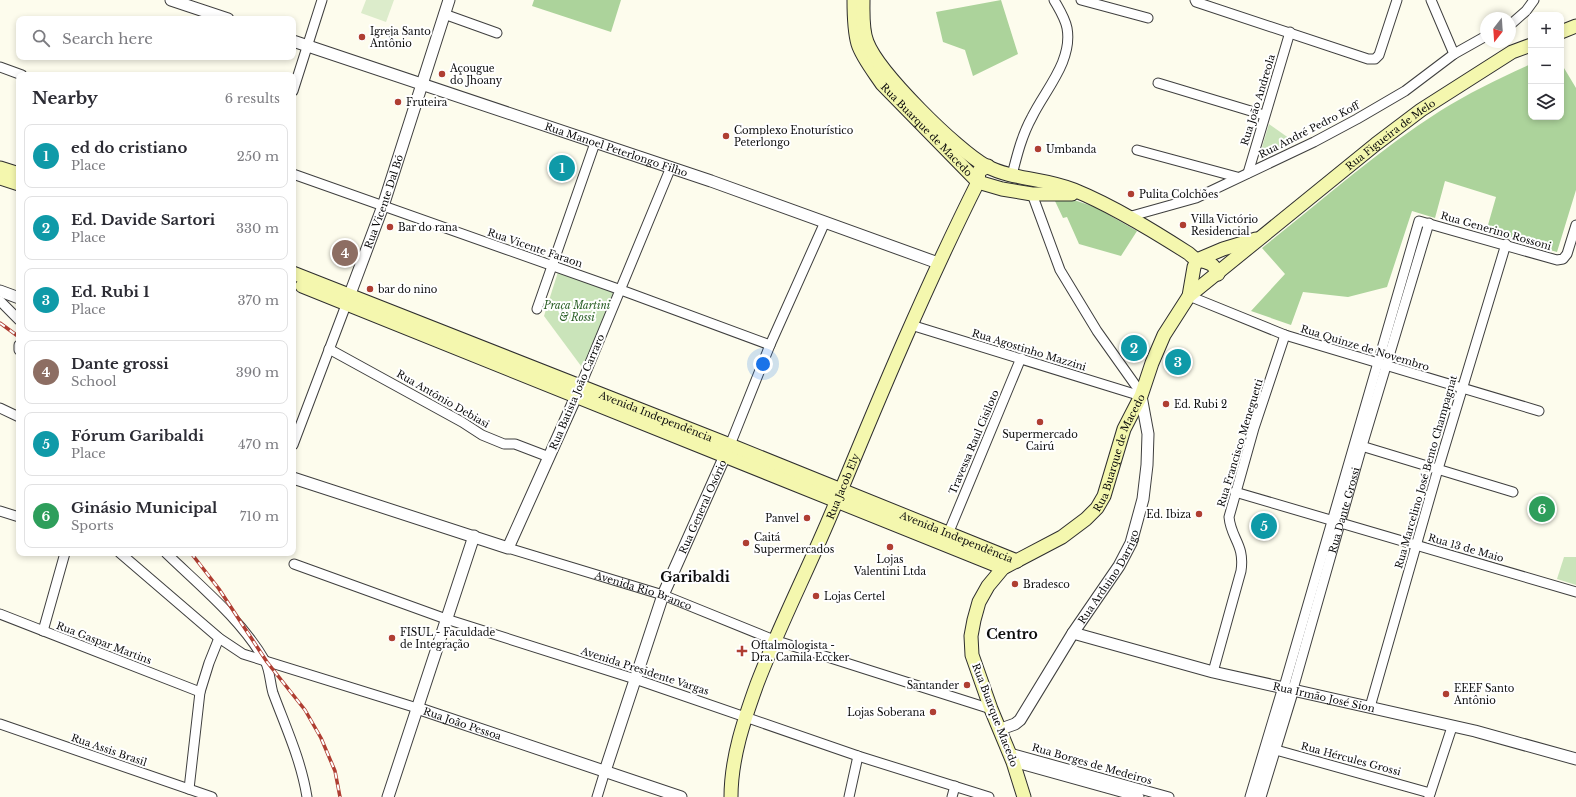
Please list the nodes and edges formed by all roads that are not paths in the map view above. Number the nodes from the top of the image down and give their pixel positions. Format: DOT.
graph roads {
  1 [pos="171,0"];
  2 [pos="322,0"];
  3 [pos="449,0"];
  4 [pos="854,0"];
  5 [pos="863,0"];
  6 [pos="1054,0"];
  7 [pos="1081,0"];
  8 [pos="1195,0"];
  9 [pos="1397,0"];
  10 [pos="1431,0"];
  11 [pos="1534,0"];
  12 [pos="444,14"];
  13 [pos="219,16"];
  14 [pos="1148,18"];
  15 [pos="1516,20"];
  16 [pos="1576,26"];
  17 [pos="1564,31"];
  18 [pos="1290,32"];
  19 [pos="497,33"];
  20 [pos="1480,39"];
  21 [pos="296,42"];
  22 [pos="307,46"];
  23 [pos="1528,46"];
  24 [pos="1454,54"];
  25 [pos="0,67"];
  26 [pos="16,73"];
  27 [pos="296,81"];
  28 [pos="421,84"];
  29 [pos="1158,84"];
  30 [pos="1264,115"];
  31 [pos="594,143"];
  32 [pos="1137,150"];
  33 [pos="988,166"];
  34 [pos="671,167"];
  35 [pos="0,168"];
  36 [pos="16,173"];
  37 [pos="1248,173"];
  38 [pos="296,175"];
  39 [pos="1012,175"];
  40 [pos="1237,177"];
  41 [pos="0,178"];
  42 [pos="978,182"];
  43 [pos="16,183"];
  44 [pos="1002,189"];
  45 [pos="1032,194"];
  46 [pos="1083,195"];
  47 [pos="383,206"];
  48 [pos="1128,217"];
  49 [pos="826,222"];
  50 [pos="1418,223"];
  51 [pos="1429,223"];
  52 [pos="1576,225"];
  53 [pos="1260,238"];
  54 [pos="1506,244"];
  55 [pos="1197,260"];
  56 [pos="938,262"];
  57 [pos="552,266"];
  58 [pos="296,274"];
  59 [pos="1214,277"];
  60 [pos="296,284"];
  61 [pos="621,290"];
  62 [pos="0,291"];
  63 [pos="1189,296"];
  64 [pos="16,297"];
  65 [pos="348,300"];
  66 [pos="0,301"];
  67 [pos="537,309"];
  68 [pos="16,317"];
  69 [pos="912,325"];
  70 [pos="1285,335"];
  71 [pos="770,345"];
  72 [pos="330,349"];
  73 [pos="1021,358"];
  74 [pos="1382,364"];
  75 [pos="1462,389"];
  76 [pos="578,392"];
  77 [pos="1141,394"];
  78 [pos="0,408"];
  79 [pos="1539,411"];
  80 [pos="16,416"];
  81 [pos="296,437"];
  82 [pos="1358,445"];
  83 [pos="727,451"];
  84 [pos="549,457"];
  85 [pos="1438,469"];
  86 [pos="296,479"];
  87 [pos="1235,492"];
  88 [pos="1513,492"];
  89 [pos="839,496"];
  90 [pos="0,511"];
  91 [pos="16,516"];
  92 [pos="1336,521"];
  93 [pos="948,534"];
  94 [pos="474,536"];
  95 [pos="1417,545"];
  96 [pos="508,548"];
  97 [pos="64,556"];
  98 [pos="123,556"];
  99 [pos="169,556"];
  100 [pos="1018,561"];
  101 [pos="294,564"];
  102 [pos="1003,568"];
  103 [pos="1576,592"];
  104 [pos="663,596"];
  105 [pos="0,614"];
  106 [pos="446,619"];
  107 [pos="43,631"];
  108 [pos="1073,633"];
  109 [pos="219,638"];
  110 [pos="774,640"];
  111 [pos="266,662"];
  112 [pos="1213,672"];
  113 [pos="635,679"];
  114 [pos="1288,688"];
  115 [pos="200,692"];
  116 [pos="1370,707"];
  117 [pos="417,708"];
  118 [pos="991,709"];
  119 [pos="745,716"];
  120 [pos="0,724"];
  121 [pos="1452,727"];
  122 [pos="1001,729"];
  123 [pos="1271,748"];
  124 [pos="858,756"];
  125 [pos="1012,757"];
  126 [pos="1576,759"];
  127 [pos="605,771"];
  128 [pos="955,786"];
  129 [pos="189,790"];
  130 [pos="1138,794"];
  131 [pos="1429,795"];
  132 [pos="212,797"];
  133 [pos="307,797"];
  134 [pos="388,797"];
  135 [pos="597,797"];
  136 [pos="681,797"];
  137 [pos="730,797"];
  138 [pos="849,797"];
  139 [pos="952,797"];
  140 [pos="989,797"];
  141 [pos="1024,797"];
  142 [pos="1169,797"];
  143 [pos="1252,797"];
  144 [pos="1260,797"];
  1 -- 13 [label="street"];
  2 -- 22 [label="street"];
  3 -- 12 [label="street, Rua Vicente Dal Bó"];
  4 -- 42 [label="main road, Rua Buarque de Macedo"];
  5 -- 33 [label="main road, Rua Buarque de Macedo"];
  6 -- 39 [label="street"];
  7 -- 14 [label="street"];
  8 -- 18 [label="street"];
  9 -- 18 [label="street"];
  10 -- 24 [label="street"];
  11 -- 15 [label="street"];
  12 -- 19 [label="street"];
  12 -- 28 [label="street, Rua Vicente Dal Bó"];
  16 -- 17 [label="main road"];
  18 -- 30 [label="street, Rua João Andreola"];
  20 -- 24 [label="street, Rua André Pedro Koff"];
  21 -- 22 [label="street, Rua Manoel Peterlongo Filho"];
  22 -- 27 [label="street"];
  22 -- 28 [label="street, Rua Manoel Peterlongo Filho"];
  23 -- 53 [label="main road, Rua Figueira de Melo"];
  24 -- 37 [label="street, Rua André Pedro Koff"];
  25 -- 26 [label="street"];
  28 -- 31 [label="street, Rua Manoel Peterlongo Filho"];
  28 -- 47 [label="street, Rua Vicente Dal Bó"];
  29 -- 30 [label="street"];
  30 -- 37 [label="street, Rua João Andreola"];
  31 -- 34 [label="street, Rua Manoel Peterlongo Filho"];
  31 -- 57 [label="street"];
  32 -- 40 [label="street"];
  33 -- 39 [label="main road, Rua Buarque de Macedo"];
  33 -- 42 [label="main road, Rua Jacob Ely"];
  34 -- 49 [label="street, Rua Manoel Peterlongo Filho"];
  34 -- 61 [label="street, Rua Batista João Carraro"];
  35 -- 36 [label="main road"];
  37 -- 40 [label="street, Rua André Pedro Koff"];
  38 -- 47 [label="street, Rua Vicente Faraon"];
  39 -- 44 [label="main road"];
  39 -- 46 [label="main road, Rua Buarque de Macedo"];
  40 -- 48 [label="street, Rua André Pedro Koff"];
  41 -- 43 [label="main road"];
  42 -- 44 [label="main road, Rua Buarque de Macedo"];
  42 -- 56 [label="main road, Rua Jacob Ely"];
  44 -- 45 [label="main road, Rua Buarque de Macedo"];
  45 -- 46 [label="main road, Rua Buarque de Macedo"];
  45 -- 77 [label="street"];
  46 -- 48 [label="main road, Rua Buarque de Macedo"];
  47 -- 57 [label="street, Rua Vicente Faraon"];
  47 -- 65 [label="street, Rua Vicente Dal Bó"];
  48 -- 55 [label="main road, Rua Buarque de Macedo"];
  49 -- 56 [label="street, Rua Manoel Peterlongo Filho"];
  49 -- 71 [label="street, Rua General Osório"];
  50 -- 51 [label="street, Rua Generino Rossoni"];
  50 -- 74 [label="street, Rua Dante Grossi"];
  51 -- 54 [label="street, Rua Generino Rossoni"];
  51 -- 74 [label="street, Rua Dante Grossi"];
  52 -- 54 [label="street, Rua Generino Rossoni"];
  53 -- 55 [label="main road, Rua Figueira de Melo"];
  53 -- 59 [label="main road, Rua Figueira de Melo"];
  54 -- 75 [label="street, Rua Marcelino José Bento Champagnat"];
  55 -- 59 [label="main road"];
  55 -- 63 [label="main road, Rua Buarque de Macedo"];
  56 -- 69 [label="main road, Rua Jacob Ely"];
  57 -- 61 [label="street, Rua Vicente Faraon"];
  57 -- 67 [label="street"];
  58 -- 65 [label="main road, Avenida Independência"];
  59 -- 63 [label="main road, Rua Buarque de Macedo"];
  60 -- 65 [label="main road, Avenida Independência"];
  61 -- 71 [label="street, Rua Vicente Faraon"];
  61 -- 76 [label="street, Rua Batista João Carraro"];
  62 -- 64 [label="street"];
  63 -- 70 [label="street, Rua Quinze de Novembro"];
  63 -- 77 [label="main road, Rua Buarque de Macedo"];
  65 -- 72 [label="street, Rua Vicente Dal Bó"];
  65 -- 76 [label="main road, Avenida Independência"];
  66 -- 68 [label="street"];
  69 -- 73 [label="street, Rua Agostinho Mazzini"];
  69 -- 89 [label="main road, Rua Jacob Ely"];
  70 -- 74 [label="street, Rua Quinze de Novembro"];
  70 -- 87 [label="street, Rua Francisco Meneguetti"];
  71 -- 83 [label="street, Rua General Osório"];
  72 -- 81 [label="street, Rua Vicente Dal Bó"];
  72 -- 84 [label="street, Rua Antônio Debiasi"];
  73 -- 77 [label="street, Rua Agostinho Mazzini"];
  73 -- 93 [label="street, Travessa Raul Cisiloto"];
  74 -- 75 [label="street, Rua Quinze de Novembro"];
  74 -- 82 [label="street, Rua Dante Grossi"];
  75 -- 79 [label="street, Rua Quinze de Novembro"];
  75 -- 85 [label="street, Rua Marcelino José Bento Champagnat"];
  76 -- 83 [label="main road, Avenida Independência"];
  76 -- 84 [label="street, Rua Batista João Carraro"];
  77 -- 100 [label="main road, Rua Buarque de Macedo"];
  77 -- 108 [label="street, Rua Arduino Darrigo"];
  78 -- 80 [label="street"];
  82 -- 85 [label="street"];
  82 -- 92 [label="street, Rua Dante Grossi"];
  83 -- 89 [label="main road, Avenida Independência"];
  83 -- 104 [label="street, Rua General Osório"];
  84 -- 96 [label="street, Rua Batista João Carraro"];
  85 -- 88 [label="street"];
  85 -- 95 [label="street, Rua Marcelino José Bento Champagnat"];
  86 -- 94 [label="street, Avenida Rio Branco"];
  87 -- 92 [label="street, Rua 13 de Maio"];
  87 -- 112 [label="street, Rua Francisco Meneguetti"];
  89 -- 93 [label="main road, Avenida Independência"];
  89 -- 102 [label="main road, Avenida Independência"];
  89 -- 110 [label="main road, Rua Jacob Ely"];
  90 -- 91 [label="street"];
  92 -- 95 [label="street, Rua 13 de Maio"];
  92 -- 114 [label="street, Rua Dante Grossi"];
  93 -- 100 [label="main road, Avenida Independência"];
  94 -- 96 [label="street, Avenida Rio Branco"];
  94 -- 106 [label="street"];
  95 -- 103 [label="street, Rua 13 de Maio"];
  95 -- 116 [label="street, Rua Marcelino José Bento Champagnat"];
  96 -- 104 [label="street, Avenida Rio Branco"];
  97 -- 107 [label="street"];
  98 -- 109 [label="street, Rua João Pessoa"];
  99 -- 111 [label="street"];
  100 -- 102 [label="main road, Rua Buarque de Macedo"];
  101 -- 106 [label="street, Avenida Presidente Vargas"];
  102 -- 118 [label="main road, Rua Buarque Macedo"];
  104 -- 110 [label="street, Avenida Rio Branco"];
  104 -- 113 [label="street, Rua General Osório"];
  105 -- 107 [label="street, Rua Gaspar Martins"];
  106 -- 113 [label="street, Avenida Presidente Vargas"];
  106 -- 117 [label="street"];
  107 -- 115 [label="street, Rua Gaspar Martins"];
  108 -- 112 [label="street, Rua Irmão José Sion"];
  108 -- 122 [label="street, Rua Arduino Darrigo"];
  109 -- 111 [label="street, Rua João Pessoa"];
  109 -- 115 [label="street"];
  110 -- 118 [label="street, Avenida Rio Branco"];
  110 -- 119 [label="main road, Rua Jacob Ely"];
  111 -- 117 [label="street, Rua João Pessoa"];
  111 -- 133 [label="street"];
  112 -- 114 [label="street, Rua Irmão José Sion"];
  113 -- 119 [label="street, Avenida Presidente Vargas"];
  113 -- 127 [label="street, Rua General Osório"];
  114 -- 116 [label="street, Rua Irmão José Sion"];
  114 -- 123 [label="street, Rua Dante Grossi"];
  115 -- 129 [label="street"];
  116 -- 121 [label="street, Rua Irmão José Sion"];
  117 -- 127 [label="street, Rua João Pessoa"];
  117 -- 134 [label="street"];
  118 -- 122 [label="main road, Rua Buarque Macedo"];
  119 -- 124 [label="street, Avenida Presidente Vargas"];
  119 -- 137 [label="main road, Rua Jacob Ely"];
  120 -- 129 [label="street, Rua Assis Brasil"];
  121 -- 126 [label="street, Rua Irmão José Sion"];
  121 -- 131 [label="street"];
  122 -- 125 [label="main road, Rua Buarque Macedo"];
  123 -- 131 [label="street, Rua Hércules Grossi"];
  123 -- 143 [label="street, Rua Dante Grossi"];
  123 -- 144 [label="street, Rua Dante Grossi"];
  124 -- 128 [label="street, Avenida Presidente Vargas"];
  124 -- 138 [label="street"];
  125 -- 130 [label="street, Rua Borges de Medeiros"];
  125 -- 141 [label="main road, Rua Buarque Macedo"];
  127 -- 135 [label="street, Rua General Osório"];
  127 -- 136 [label="street, Rua João Pessoa"];
  128 -- 139 [label="street"];
  128 -- 140 [label="street, Avenida Presidente Vargas"];
  129 -- 132 [label="street, Rua Assis Brasil"];
  130 -- 142 [label="street, Rua Borges de Medeiros"];
}
